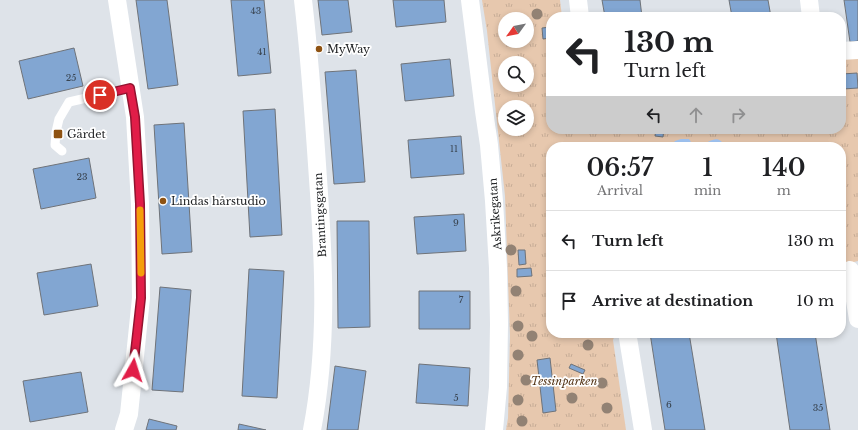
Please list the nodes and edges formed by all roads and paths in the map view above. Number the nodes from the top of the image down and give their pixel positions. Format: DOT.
graph roads {
  1 [pos="117,0"];
  2 [pos="303,0"];
  3 [pos="470,0"];
  4 [pos="578,0"];
  5 [pos="808,0"];
  6 [pos="579,12"];
  7 [pos="810,12"];
  8 [pos="858,50"];
  9 [pos="846,51"];
  10 [pos="130,88"];
  11 [pos="62,151"];
  12 [pos="850,270"];
  13 [pos="858,319"];
  14 [pos="628,338"];
  15 [pos="124,430"];
  16 [pos="312,430"];
  17 [pos="494,430"];
  18 [pos="642,430"];
  1 -- 10 [label="street"];
  2 -- 16 [label="street, Brantingsgatan"];
  3 -- 17 [label="street, Askrikegatan"];
  4 -- 6 [label="street"];
  5 -- 7 [label="street"];
  8 -- 9 [label="street"];
  10 -- 11 [label="lane"];
  10 -- 15 [label="street"];
  12 -- 13 [label="street"];
  14 -- 18 [label="street"];
}
